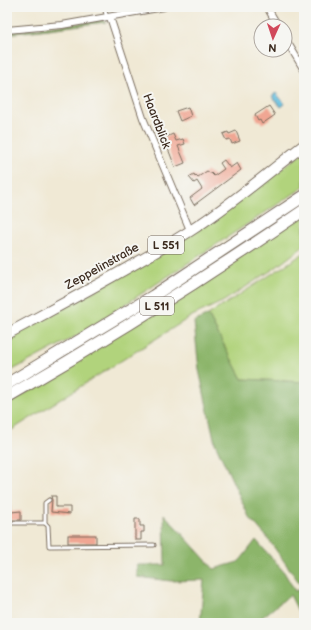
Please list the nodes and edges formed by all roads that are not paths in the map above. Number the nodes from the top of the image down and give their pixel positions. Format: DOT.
graph roads {
  1 [pos="104,7"];
  2 [pos="164,7"];
  3 [pos="266,7"];
  4 [pos="108,17"];
  5 [pos="273,18"];
  6 [pos="7,30"];
  7 [pos="293,51"];
  8 [pos="304,70"];
  9 [pos="304,146"];
  10 [pos="304,196"];
  11 [pos="304,210"];
  12 [pos="190,230"];
  13 [pos="7,334"];
  14 [pos="7,384"];
  15 [pos="7,397"];
  16 [pos="49,500"];
  17 [pos="45,522"];
  18 [pos="7,523"];
  19 [pos="154,545"];
  1 -- 4 [label="lane"];
  2 -- 4 [label="street"];
  3 -- 5 [label="street"];
  4 -- 6 [label="street"];
  4 -- 12 [label="street, Haardblick"];
  7 -- 8 [label="street"];
  9 -- 12 [label="main road, Zeppelinstraße / L 551"];
  10 -- 14 [label="highway, L 511"];
  11 -- 15 [label="highway, L 511"];
  12 -- 13 [label="main road, Zeppelinstraße / L 551"];
  16 -- 17 [label="lane"];
  17 -- 18 [label="lane"];
  17 -- 19 [label="lane"];
}
